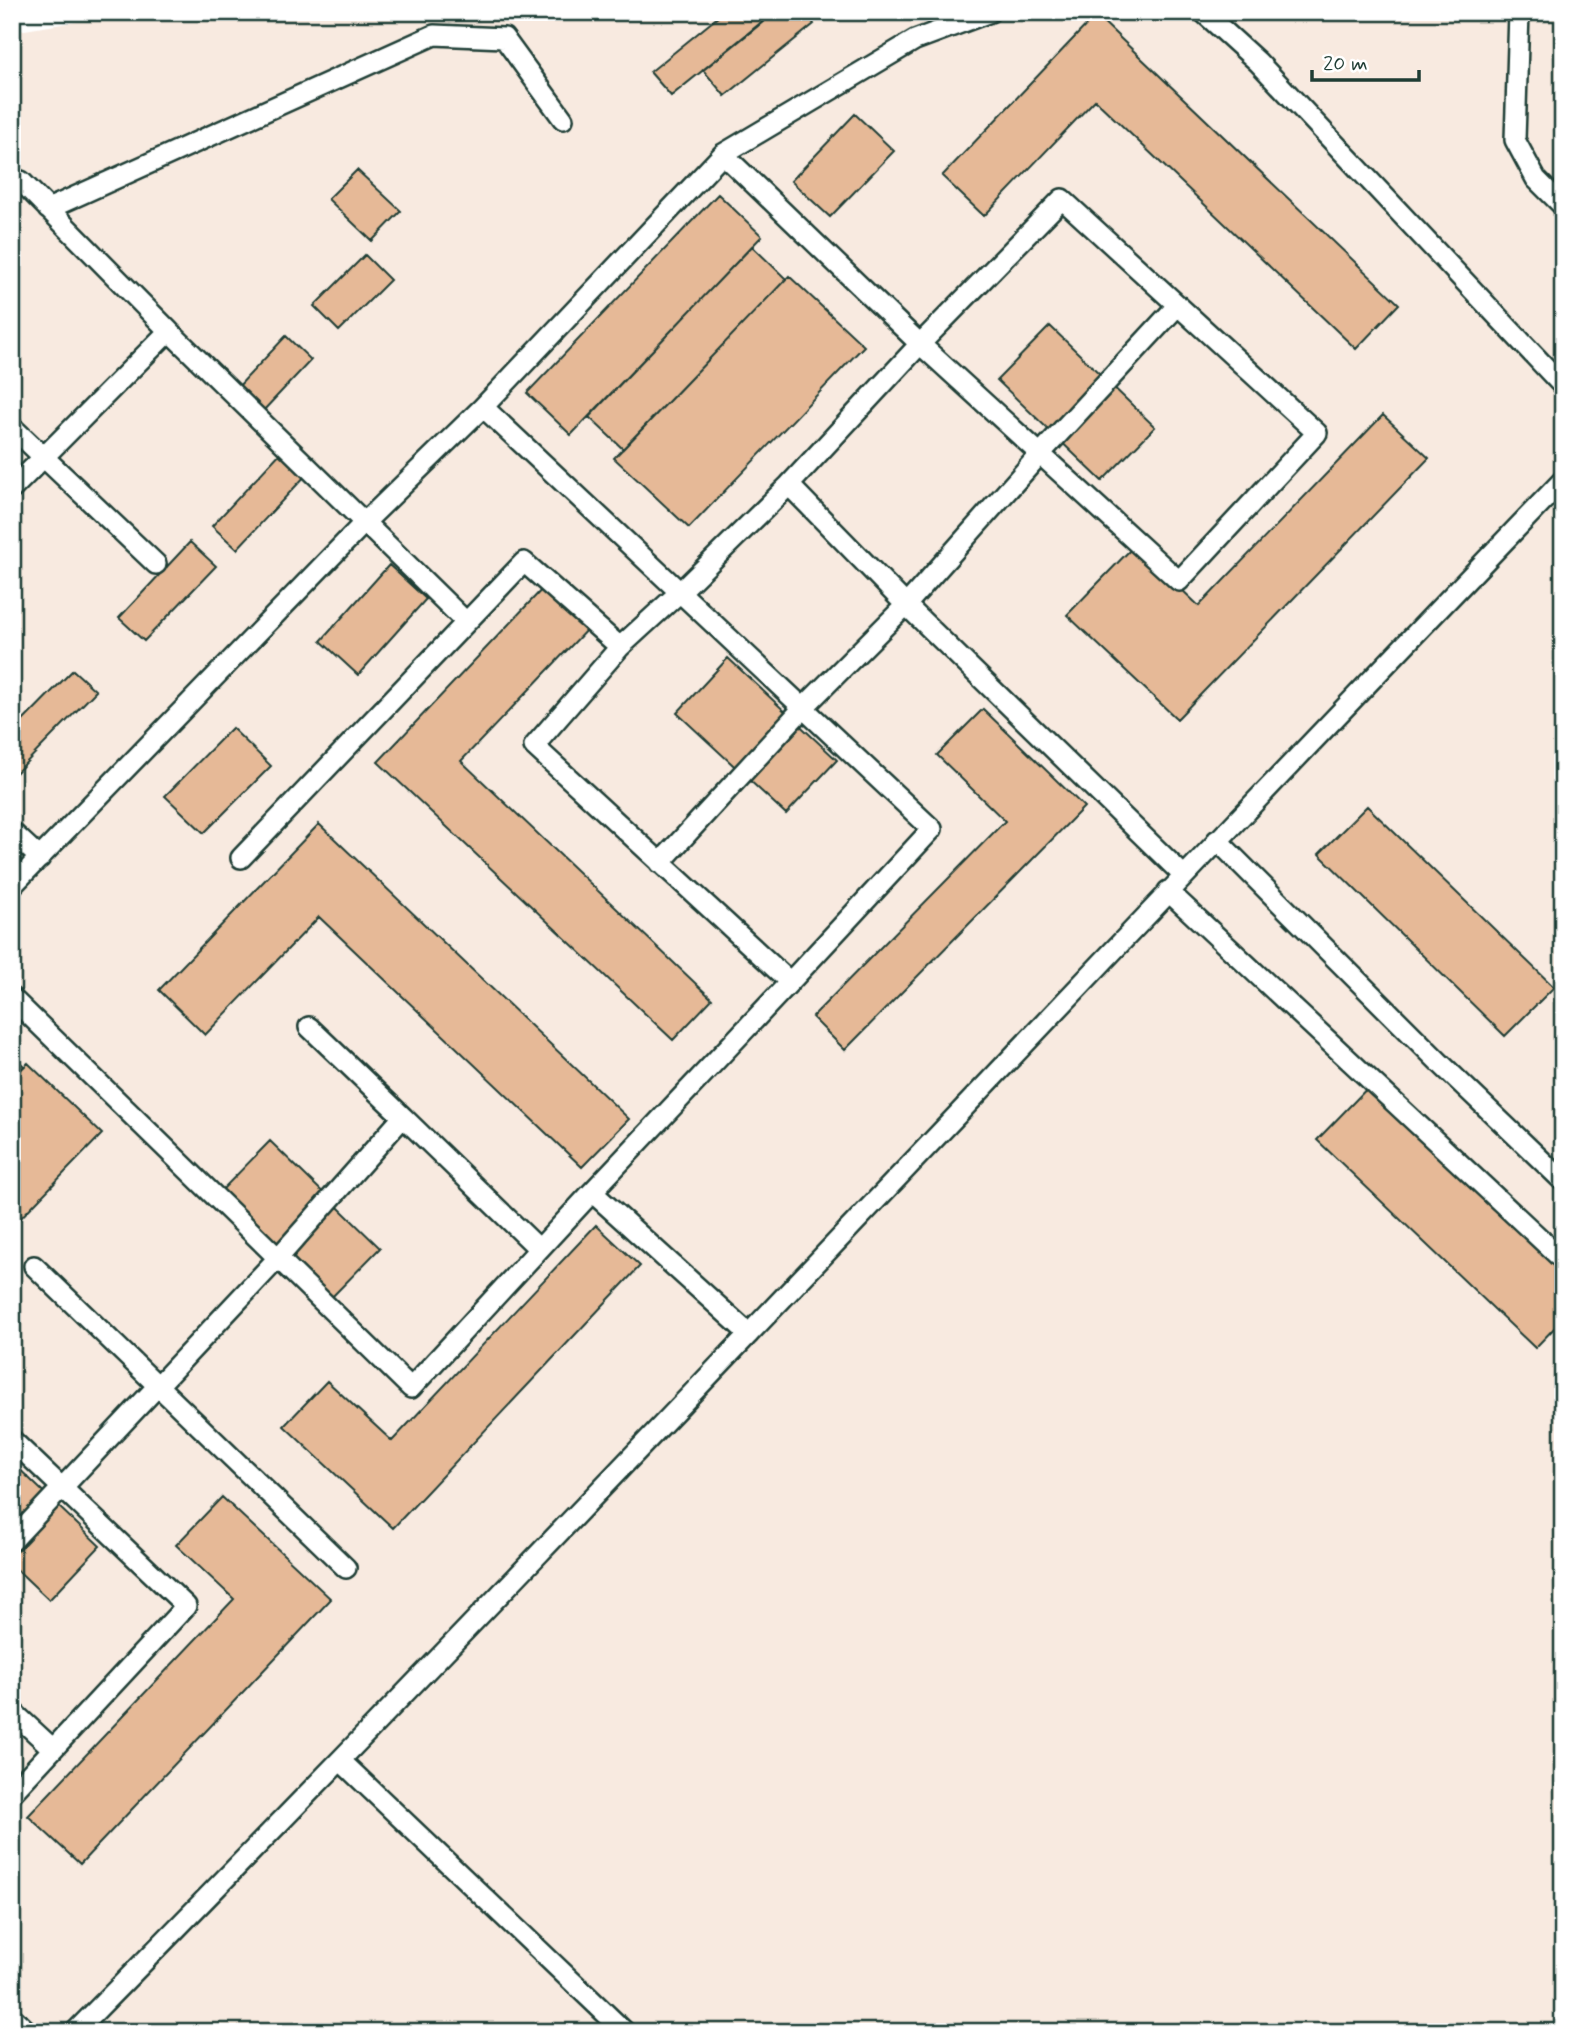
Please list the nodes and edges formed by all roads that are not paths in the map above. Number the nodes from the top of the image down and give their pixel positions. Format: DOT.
graph roads {
  1 [pos="990,12"];
  2 [pos="1203,12"];
  3 [pos="1520,12"];
  4 [pos="563,119"];
  5 [pos="723,154"];
  6 [pos="12,190"];
  7 [pos="1563,206"];
  8 [pos="48,209"];
  9 [pos="1178,305"];
  10 [pos="169,331"];
  11 [pos="920,344"];
  12 [pos="1563,386"];
  13 [pos="483,407"];
  14 [pos="12,427"];
  15 [pos="1040,454"];
  16 [pos="43,458"];
  17 [pos="1563,480"];
  18 [pos="789,485"];
  19 [pos="12,489"];
  20 [pos="364,523"];
  21 [pos="156,564"];
  22 [pos="680,592"];
  23 [pos="906,605"];
  24 [pos="466,622"];
  25 [pos="620,648"];
  26 [pos="803,708"];
  27 [pos="12,832"];
  28 [pos="1217,840"];
  29 [pos="40,858"];
  30 [pos="241,858"];
  31 [pos="660,863"];
  32 [pos="1183,874"];
  33 [pos="12,886"];
  34 [pos="1168,891"];
  35 [pos="790,982"];
  36 [pos="12,998"];
  37 [pos="309,1027"];
  38 [pos="403,1117"];
  39 [pos="1563,1181"];
  40 [pos="592,1192"];
  41 [pos="538,1248"];
  42 [pos="278,1258"];
  43 [pos="1563,1261"];
  44 [pos="34,1266"];
  45 [pos="749,1334"];
  46 [pos="157,1386"];
  47 [pos="12,1440"];
  48 [pos="62,1487"];
  49 [pos="12,1541"];
  50 [pos="346,1568"];
  51 [pos="12,1711"];
  52 [pos="53,1749"];
  53 [pos="341,1761"];
  54 [pos="12,1793"];
  55 [pos="12,2017"];
  56 [pos="28,2032"];
  57 [pos="75,2032"];
  58 [pos="625,2032"];
  1 -- 5 [label="lane"];
  2 -- 12 [label="lane"];
  3 -- 7 [label="lane"];
  4 -- 8 [label="lane"];
  5 -- 11 [label="lane"];
  5 -- 13 [label="lane"];
  6 -- 8 [label="lane"];
  8 -- 10 [label="lane"];
  9 -- 11 [label="lane"];
  9 -- 15 [label="lane"];
  9 -- 15 [label="lane"];
  10 -- 16 [label="lane"];
  10 -- 20 [label="lane"];
  11 -- 15 [label="lane"];
  11 -- 18 [label="lane"];
  13 -- 20 [label="lane"];
  13 -- 22 [label="lane"];
  14 -- 16 [label="lane"];
  15 -- 23 [label="lane"];
  16 -- 19 [label="lane"];
  16 -- 21 [label="lane"];
  17 -- 28 [label="lane"];
  18 -- 22 [label="lane"];
  18 -- 23 [label="lane"];
  20 -- 24 [label="lane"];
  20 -- 29 [label="lane"];
  22 -- 25 [label="lane"];
  22 -- 26 [label="lane"];
  23 -- 26 [label="lane"];
  23 -- 32 [label="lane"];
  24 -- 25 [label="lane"];
  24 -- 30 [label="lane"];
  25 -- 31 [label="lane"];
  26 -- 31 [label="lane"];
  26 -- 35 [label="lane"];
  27 -- 29 [label="lane"];
  28 -- 32 [label="lane"];
  28 -- 39 [label="lane"];
  29 -- 33 [label="lane"];
  31 -- 35 [label="lane"];
  32 -- 34 [label="lane"];
  34 -- 43 [label="lane"];
  34 -- 45 [label="lane"];
  35 -- 40 [label="lane"];
  36 -- 42 [label="lane"];
  37 -- 38 [label="lane"];
  38 -- 41 [label="lane"];
  38 -- 42 [label="lane"];
  40 -- 41 [label="lane"];
  40 -- 45 [label="lane"];
  41 -- 42 [label="lane"];
  42 -- 46 [label="lane"];
  44 -- 46 [label="lane"];
  45 -- 53 [label="lane"];
  46 -- 48 [label="lane"];
  46 -- 50 [label="lane"];
  47 -- 48 [label="lane"];
  48 -- 49 [label="lane"];
  48 -- 52 [label="lane"];
  51 -- 52 [label="lane"];
  52 -- 54 [label="lane"];
  53 -- 57 [label="lane"];
  53 -- 58 [label="lane"];
  55 -- 56 [label="lane"];
}
